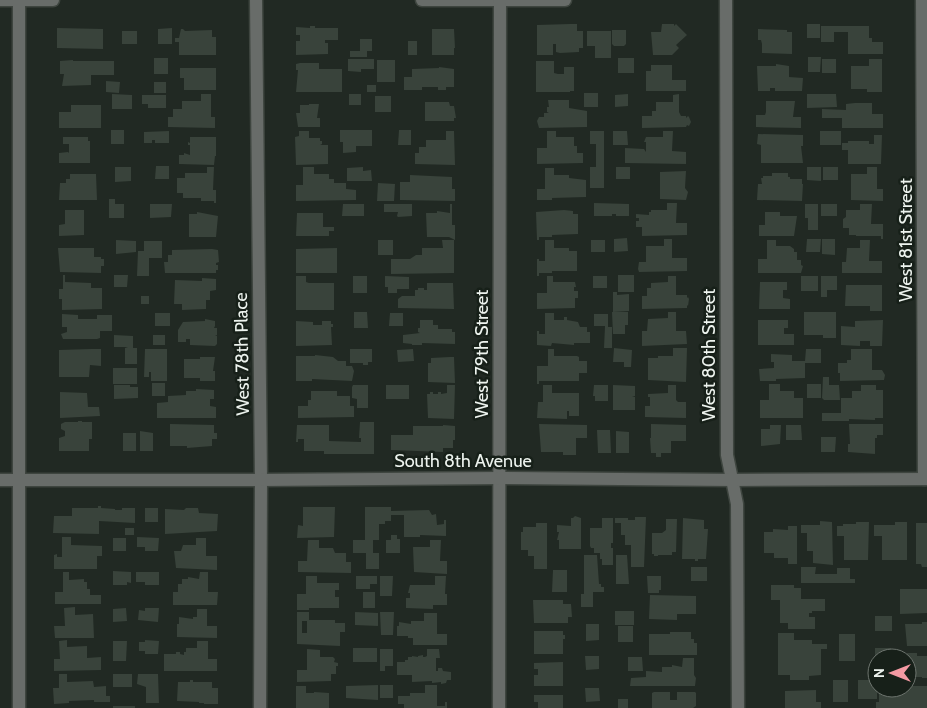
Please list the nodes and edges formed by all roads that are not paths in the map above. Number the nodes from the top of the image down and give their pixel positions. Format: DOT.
graph roads {
  1 [pos="0,0"];
  2 [pos="20,0"];
  3 [pos="53,0"];
  4 [pos="256,0"];
  5 [pos="422,0"];
  6 [pos="500,0"];
  7 [pos="565,0"];
  8 [pos="726,0"];
  9 [pos="922,0"];
  10 [pos="500,478"];
  11 [pos="926,479"];
  12 [pos="0,480"];
  13 [pos="261,480"];
  14 [pos="733,480"];
  15 [pos="20,481"];
  16 [pos="19,708"];
  17 [pos="260,708"];
  18 [pos="499,708"];
  19 [pos="738,708"];
  1 -- 2 [label="street"];
  2 -- 3 [label="street"];
  2 -- 15 [label="street"];
  4 -- 13 [label="street, West 78th Place"];
  5 -- 6 [label="street"];
  6 -- 7 [label="street"];
  6 -- 10 [label="street, West 79th Street"];
  8 -- 14 [label="street, West 80th Street"];
  9 -- 11 [label="street, West 81st Street"];
  10 -- 13 [label="street, South 8th Avenue"];
  10 -- 14 [label="street, South 8th Avenue"];
  10 -- 18 [label="street, West 79th Street"];
  11 -- 14 [label="street, South 8th Avenue"];
  12 -- 15 [label="street, South 8th Avenue"];
  13 -- 15 [label="street, South 8th Avenue"];
  13 -- 17 [label="street, West 78th Place"];
  14 -- 19 [label="street, West 80th Street"];
  15 -- 16 [label="street"];
}
